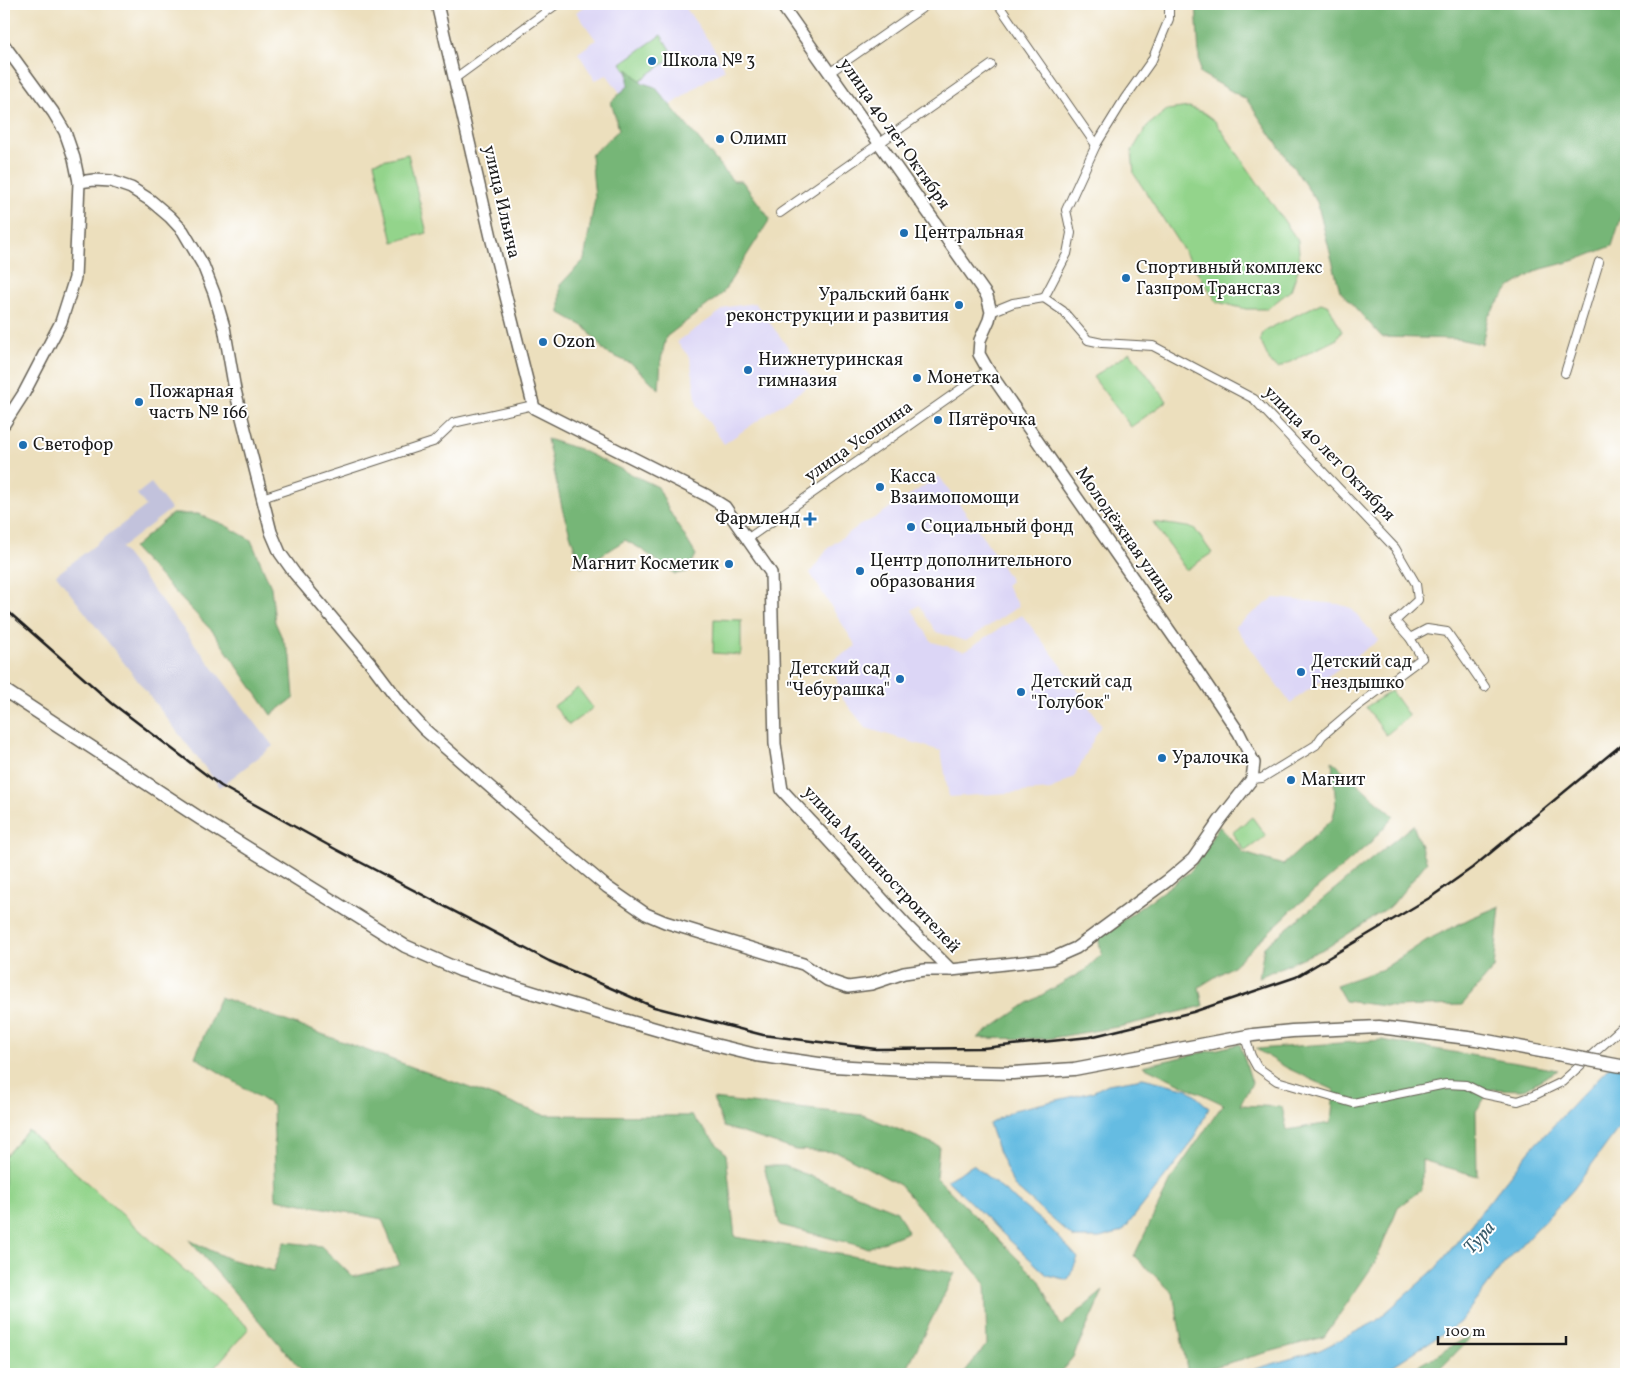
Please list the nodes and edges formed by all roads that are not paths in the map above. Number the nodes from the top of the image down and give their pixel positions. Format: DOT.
graph roads {
  1 [pos="437,4"];
  2 [pos="557,4"];
  3 [pos="781,4"];
  4 [pos="928,4"];
  5 [pos="998,4"];
  6 [pos="1168,4"];
  7 [pos="4,44"];
  8 [pos="990,66"];
  9 [pos="830,73"];
  10 [pos="454,79"];
  11 [pos="880,144"];
  12 [pos="1096,145"];
  13 [pos="79,182"];
  14 [pos="780,213"];
  15 [pos="1599,262"];
  16 [pos="1044,298"];
  17 [pos="992,312"];
  18 [pos="988,370"];
  19 [pos="1565,373"];
  20 [pos="534,408"];
  21 [pos="4,424"];
  22 [pos="262,498"];
  23 [pos="746,539"];
  24 [pos="1410,638"];
  25 [pos="1485,687"];
  26 [pos="4,690"];
  27 [pos="1252,779"];
  28 [pos="951,970"];
  29 [pos="1626,1024"];
  30 [pos="1245,1037"];
  31 [pos="1626,1067"];
  1 -- 10 [label="street, улица Ильича"];
  2 -- 10 [label="street"];
  3 -- 9 [label="street, улица 40 лет Октября"];
  4 -- 9 [label="street"];
  5 -- 12 [label="street"];
  6 -- 12 [label="street"];
  7 -- 13 [label="street"];
  8 -- 11 [label="street"];
  9 -- 11 [label="street, улица 40 лет Октября"];
  10 -- 20 [label="street, улица Ильича"];
  11 -- 14 [label="street"];
  11 -- 17 [label="street, улица 40 лет Октября"];
  12 -- 16 [label="street"];
  13 -- 21 [label="street"];
  13 -- 22 [label="street"];
  15 -- 19 [label="street"];
  16 -- 17 [label="street"];
  16 -- 24 [label="street, улица 40 лет Октября"];
  17 -- 18 [label="street, Молодёжная улица"];
  18 -- 23 [label="street, улица Усошина"];
  18 -- 27 [label="street, Молодёжная улица"];
  20 -- 22 [label="street"];
  20 -- 23 [label="street, улица Машиностроителей"];
  22 -- 28 [label="street"];
  23 -- 28 [label="street, улица Машиностроителей"];
  24 -- 25 [label="street"];
  24 -- 27 [label="street"];
  26 -- 30 [label="main road"];
  27 -- 28 [label="street, улица Машиностроителей"];
  29 -- 30 [label="street"];
  30 -- 31 [label="main road, bridge"];
}
